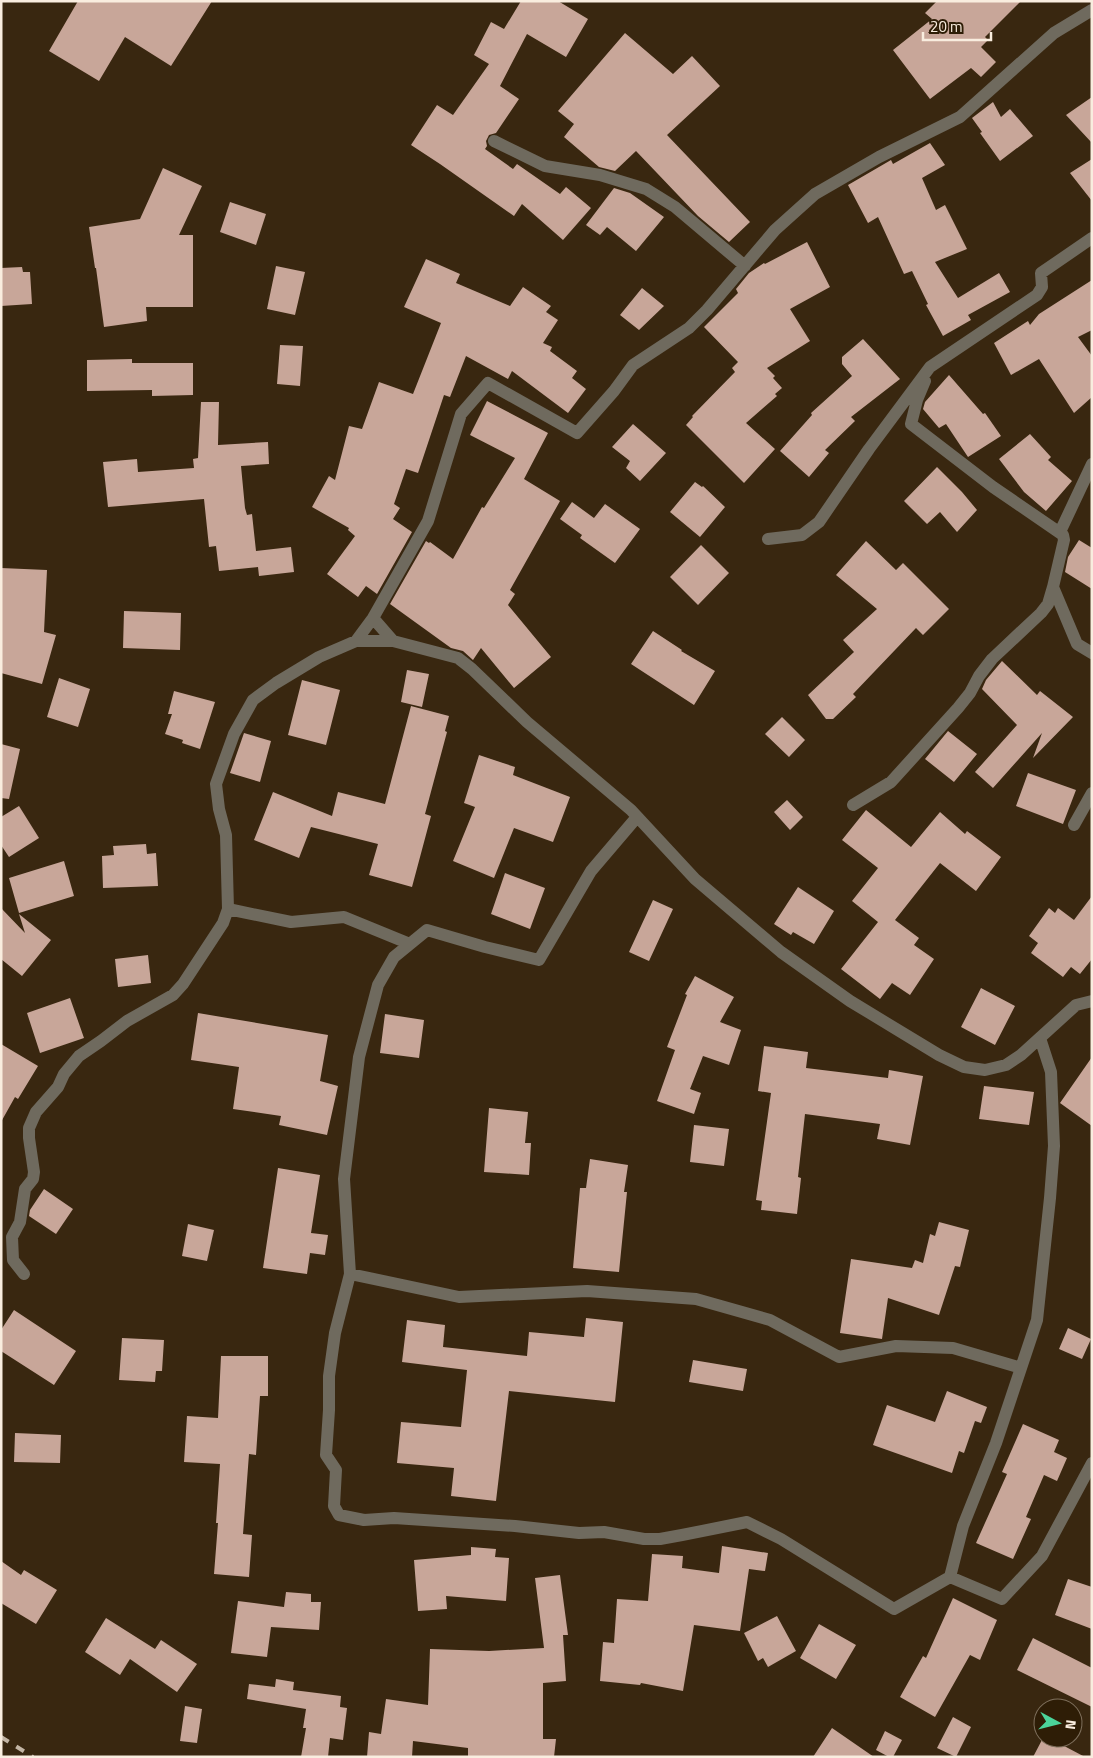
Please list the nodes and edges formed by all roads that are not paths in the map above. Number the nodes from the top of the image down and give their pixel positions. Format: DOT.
graph roads {
  1 [pos="1092,10"];
  2 [pos="494,141"];
  3 [pos="1092,238"];
  4 [pos="745,266"];
  5 [pos="930,367"];
  6 [pos="1092,464"];
  7 [pos="1060,532"];
  8 [pos="768,539"];
  9 [pos="1053,587"];
  10 [pos="373,618"];
  11 [pos="356,641"];
  12 [pos="393,641"];
  13 [pos="1092,653"];
  14 [pos="1092,793"];
  15 [pos="853,805"];
  16 [pos="637,817"];
  17 [pos="1074,825"];
  18 [pos="228,909"];
  19 [pos="410,944"];
  20 [pos="1092,1001"];
  21 [pos="1040,1038"];
  22 [pos="24,1274"];
  23 [pos="350,1274"];
  24 [pos="1021,1368"];
  25 [pos="1092,1463"];
  26 [pos="950,1577"];
  1 -- 4 [label="street"];
  2 -- 4 [label="street"];
  3 -- 5 [label="street"];
  4 -- 10 [label="street"];
  5 -- 7 [label="street"];
  5 -- 8 [label="street"];
  6 -- 7 [label="street"];
  7 -- 9 [label="street"];
  9 -- 13 [label="street"];
  9 -- 15 [label="street"];
  10 -- 11 [label="street"];
  10 -- 12 [label="street"];
  11 -- 12 [label="street"];
  11 -- 18 [label="street"];
  12 -- 16 [label="street"];
  14 -- 17 [label="street"];
  16 -- 19 [label="street"];
  16 -- 21 [label="street"];
  18 -- 19 [label="street"];
  18 -- 22 [label="street"];
  19 -- 23 [label="street"];
  20 -- 21 [label="street"];
  21 -- 24 [label="street"];
  23 -- 24 [label="street"];
  23 -- 26 [label="street"];
  24 -- 26 [label="street"];
  25 -- 26 [label="street"];
}
